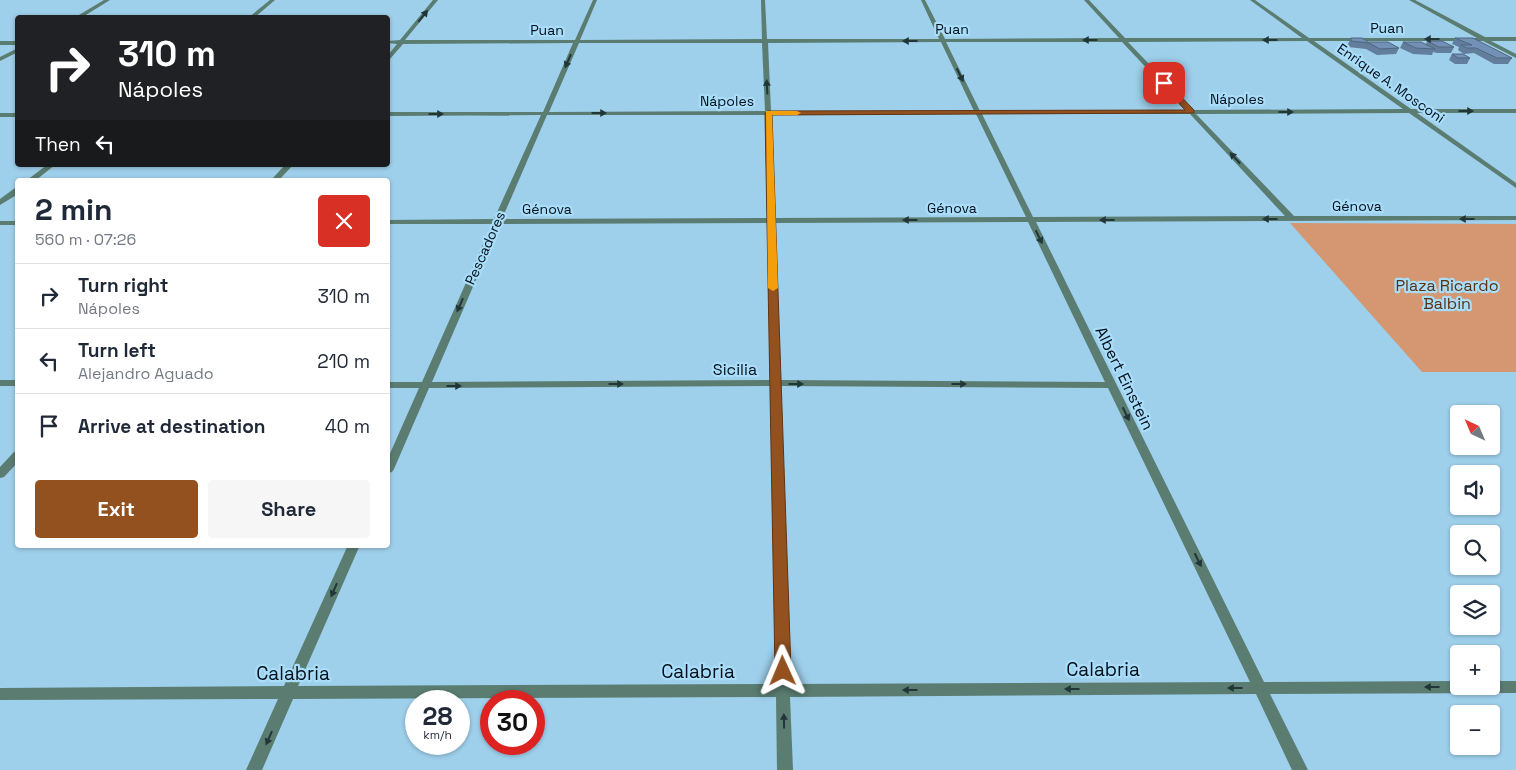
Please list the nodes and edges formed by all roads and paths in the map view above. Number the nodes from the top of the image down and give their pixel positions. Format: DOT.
graph roads {
  1 [pos="108,0"];
  2 [pos="273,0"];
  3 [pos="436,0"];
  4 [pos="595,0"];
  5 [pos="763,0"];
  6 [pos="924,0"];
  7 [pos="1086,0"];
  8 [pos="1252,0"];
  9 [pos="1411,0"];
  10 [pos="81,15"];
  11 [pos="254,15"];
  12 [pos="1485,39"];
  13 [pos="1516,39"];
  14 [pos="943,40"];
  15 [pos="1124,40"];
  16 [pos="1308,40"];
  17 [pos="576,41"];
  18 [pos="764,41"];
  19 [pos="390,42"];
  20 [pos="402,42"];
  21 [pos="0,43"];
  22 [pos="15,43"];
  23 [pos="15,52"];
  24 [pos="390,56"];
  25 [pos="1516,56"];
  26 [pos="0,59"];
  27 [pos="1410,111"];
  28 [pos="1516,111"];
  29 [pos="978,112"];
  30 [pos="1191,112"];
  31 [pos="768,113"];
  32 [pos="390,114"];
  33 [pos="545,114"];
  34 [pos="0,115"];
  35 [pos="15,115"];
  36 [pos="48,167"];
  37 [pos="287,167"];
  38 [pos="34,178"];
  39 [pos="277,178"];
  40 [pos="1516,186"];
  41 [pos="15,192"];
  42 [pos="0,203"];
  43 [pos="1516,218"];
  44 [pos="1292,219"];
  45 [pos="1031,220"];
  46 [pos="497,221"];
  47 [pos="771,221"];
  48 [pos="390,222"];
  49 [pos="0,223"];
  50 [pos="15,223"];
  51 [pos="0,383"];
  52 [pos="15,383"];
  53 [pos="775,384"];
  54 [pos="390,385"];
  55 [pos="1112,385"];
  56 [pos="424,386"];
  57 [pos="15,458"];
  58 [pos="390,464"];
  59 [pos="0,474"];
  60 [pos="353,548"];
  61 [pos="1516,687"];
  62 [pos="1260,688"];
  63 [pos="783,690"];
  64 [pos="288,693"];
  65 [pos="0,694"];
  66 [pos="254,770"];
  67 [pos="785,770"];
  68 [pos="1300,770"];
  1 -- 10 [label="street"];
  2 -- 11 [label="street"];
  20 -- 3 [label="street, one-way"];
  4 -- 17 [label="street, Pescadores"];
  5 -- 18 [label="street"];
  6 -- 14 [label="street, Albert Einstein"];
  7 -- 15 [label="street"];
  8 -- 16 [label="street, Enrique A. Mosconi"];
  9 -- 12 [label="street"];
  12 -- 13 [label="street, Puan"];
  12 -- 16 [label="street, Puan, one-way"];
  12 -- 25 [label="street"];
  15 -- 14 [label="street, Puan, one-way"];
  14 -- 18 [label="street, Puan, one-way"];
  14 -- 29 [label="street, Albert Einstein, one-way"];
  16 -- 15 [label="street, Puan, one-way"];
  15 -- 30 [label="street"];
  16 -- 27 [label="street, Enrique A. Mosconi"];
  17 -- 18 [label="street, Puan"];
  17 -- 20 [label="street, Puan"];
  17 -- 33 [label="street, Pescadores, one-way"];
  31 -- 18 [label="street, one-way"];
  19 -- 20 [label="street, Puan"];
  20 -- 24 [label="street"];
  21 -- 22 [label="street"];
  23 -- 26 [label="street"];
  27 -- 28 [label="street, Nápoles, one-way"];
  30 -- 27 [label="street, Nápoles, one-way"];
  27 -- 40 [label="street, Enrique A. Mosconi"];
  29 -- 30 [label="street, Nápoles"];
  29 -- 31 [label="street, Nápoles"];
  29 -- 45 [label="street, Albert Einstein"];
  44 -- 30 [label="street, one-way"];
  33 -- 31 [label="street, Nápoles, one-way"];
  31 -- 47 [label="street"];
  32 -- 33 [label="street, Nápoles, one-way"];
  33 -- 46 [label="street, Pescadores"];
  34 -- 35 [label="street"];
  36 -- 38 [label="street"];
  37 -- 39 [label="street"];
  41 -- 42 [label="street"];
  43 -- 44 [label="street, Génova, one-way"];
  44 -- 45 [label="street, Génova, one-way"];
  45 -- 47 [label="street, Génova, one-way"];
  45 -- 55 [label="street, Albert Einstein, one-way"];
  46 -- 47 [label="street, Génova"];
  46 -- 48 [label="street, Génova"];
  46 -- 56 [label="street, Pescadores, one-way"];
  47 -- 53 [label="street"];
  49 -- 50 [label="street"];
  51 -- 52 [label="street"];
  53 -- 55 [label="street, Sicilia, one-way"];
  56 -- 53 [label="street, Sicilia, one-way"];
  53 -- 63 [label="street"];
  54 -- 56 [label="street, Sicilia"];
  55 -- 62 [label="street, Albert Einstein, one-way"];
  56 -- 58 [label="street, Pescadores"];
  57 -- 59 [label="street"];
  60 -- 64 [label="street, one-way"];
  61 -- 62 [label="street, Calabria, one-way"];
  62 -- 63 [label="street, Calabria, one-way"];
  62 -- 68 [label="street, Albert Einstein"];
  63 -- 64 [label="street, Calabria"];
  67 -- 63 [label="street, one-way"];
  64 -- 65 [label="street, Calabria"];
  64 -- 66 [label="street, one-way"];
}
